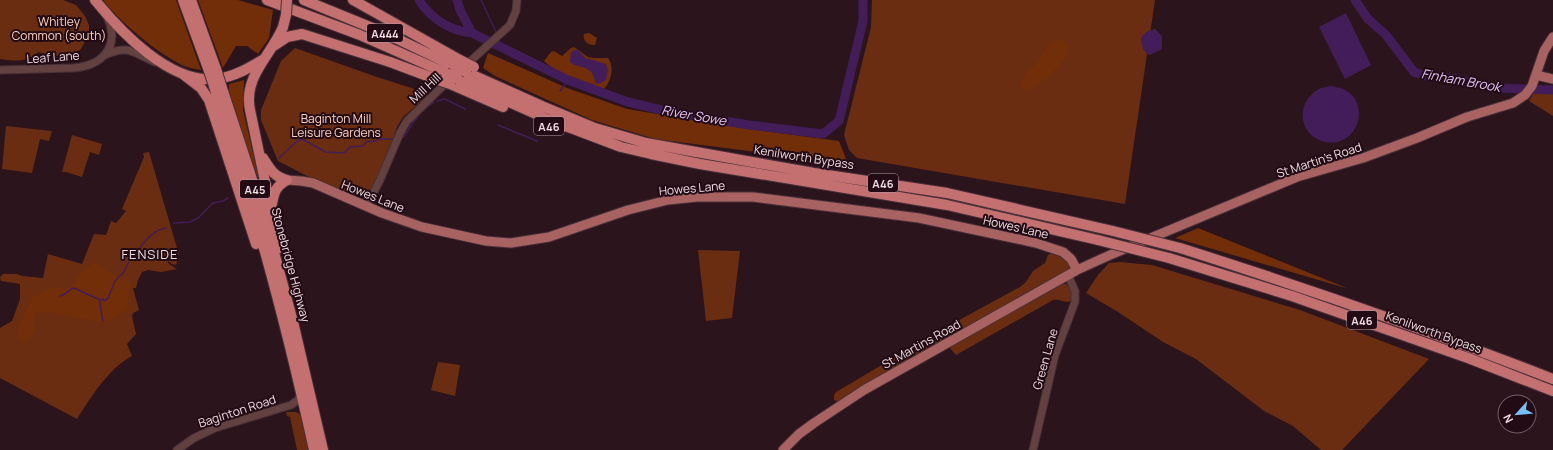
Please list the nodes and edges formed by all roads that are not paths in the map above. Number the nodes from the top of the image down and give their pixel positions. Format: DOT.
graph roads {
  1 [pos="183,0"];
  2 [pos="191,0"];
  3 [pos="267,0"];
  4 [pos="287,0"];
  5 [pos="304,0"];
  6 [pos="353,0"];
  7 [pos="517,0"];
  8 [pos="98,5"];
  9 [pos="1553,37"];
  10 [pos="272,47"];
  11 [pos="104,55"];
  12 [pos="265,58"];
  13 [pos="457,63"];
  14 [pos="165,66"];
  15 [pos="0,70"];
  16 [pos="212,70"];
  17 [pos="184,75"];
  18 [pos="1536,75"];
  19 [pos="442,77"];
  20 [pos="1553,79"];
  21 [pos="454,82"];
  22 [pos="217,85"];
  23 [pos="498,97"];
  24 [pos="542,106"];
  25 [pos="258,151"];
  26 [pos="700,164"];
  27 [pos="287,180"];
  28 [pos="366,207"];
  29 [pos="272,208"];
  30 [pos="1077,270"];
  31 [pos="1068,275"];
  32 [pos="274,286"];
  33 [pos="286,294"];
  34 [pos="1553,379"];
  35 [pos="1553,392"];
  36 [pos="301,394"];
  37 [pos="285,407"];
  38 [pos="306,414"];
  39 [pos="177,450"];
  40 [pos="314,450"];
  41 [pos="323,450"];
  42 [pos="783,450"];
  43 [pos="1033,450"];
  1 -- 16 [label="highway, Stonebridge Highway / A45"];
  2 -- 16 [label="highway, Stonebridge Highway / A45"];
  3 -- 19 [label="highway, A444"];
  4 -- 10 [label="highway, bridge"];
  5 -- 13 [label="highway, A444"];
  6 -- 13 [label="highway"];
  7 -- 28 [label="street, Mill Hill"];
  8 -- 11 [label="street"];
  8 -- 14 [label="highway"];
  9 -- 18 [label="main road"];
  10 -- 12 [label="highway"];
  10 -- 19 [label="highway"];
  11 -- 14 [label="street, Leaf Lane"];
  11 -- 15 [label="street, Leaf Lane"];
  12 -- 17 [label="highway"];
  12 -- 25 [label="highway, A45"];
  13 -- 24 [label="highway, A444, bridge"];
  14 -- 17 [label="highway"];
  16 -- 22 [label="highway, Stonebridge Highway / A45, bridge"];
  17 -- 32 [label="highway"];
  18 -- 20 [label="main road"];
  18 -- 30 [label="main road, St Martin's Road"];
  19 -- 21 [label="highway, A444, bridge"];
  21 -- 23 [label="highway, A444"];
  21 -- 26 [label="highway, A46"];
  22 -- 32 [label="highway, Stonebridge Highway / A45"];
  22 -- 33 [label="highway, Stonebridge Highway / A45"];
  23 -- 26 [label="highway, A46"];
  24 -- 34 [label="highway, Kenilworth Bypass / A46, bridge"];
  25 -- 27 [label="highway"];
  25 -- 29 [label="highway, A45"];
  26 -- 35 [label="highway, Kenilworth Bypass / A46, bridge"];
  27 -- 28 [label="main road, Howes Lane"];
  27 -- 29 [label="highway"];
  28 -- 30 [label="main road, Howes Lane"];
  29 -- 33 [label="highway, A45"];
  30 -- 31 [label="main road, St Martins Road"];
  31 -- 42 [label="main road, St Martins Road"];
  31 -- 43 [label="street, Green Lane"];
  32 -- 36 [label="highway, Stonebridge Highway / A45"];
  33 -- 41 [label="highway, Stonebridge Highway / A45"];
  36 -- 37 [label="street, Baginton Road"];
  36 -- 38 [label="highway, Stonebridge Highway / A45"];
  37 -- 38 [label="street, Baginton Road"];
  37 -- 39 [label="street, Baginton Road"];
  38 -- 40 [label="highway, Stonebridge Highway / A45"];
}
